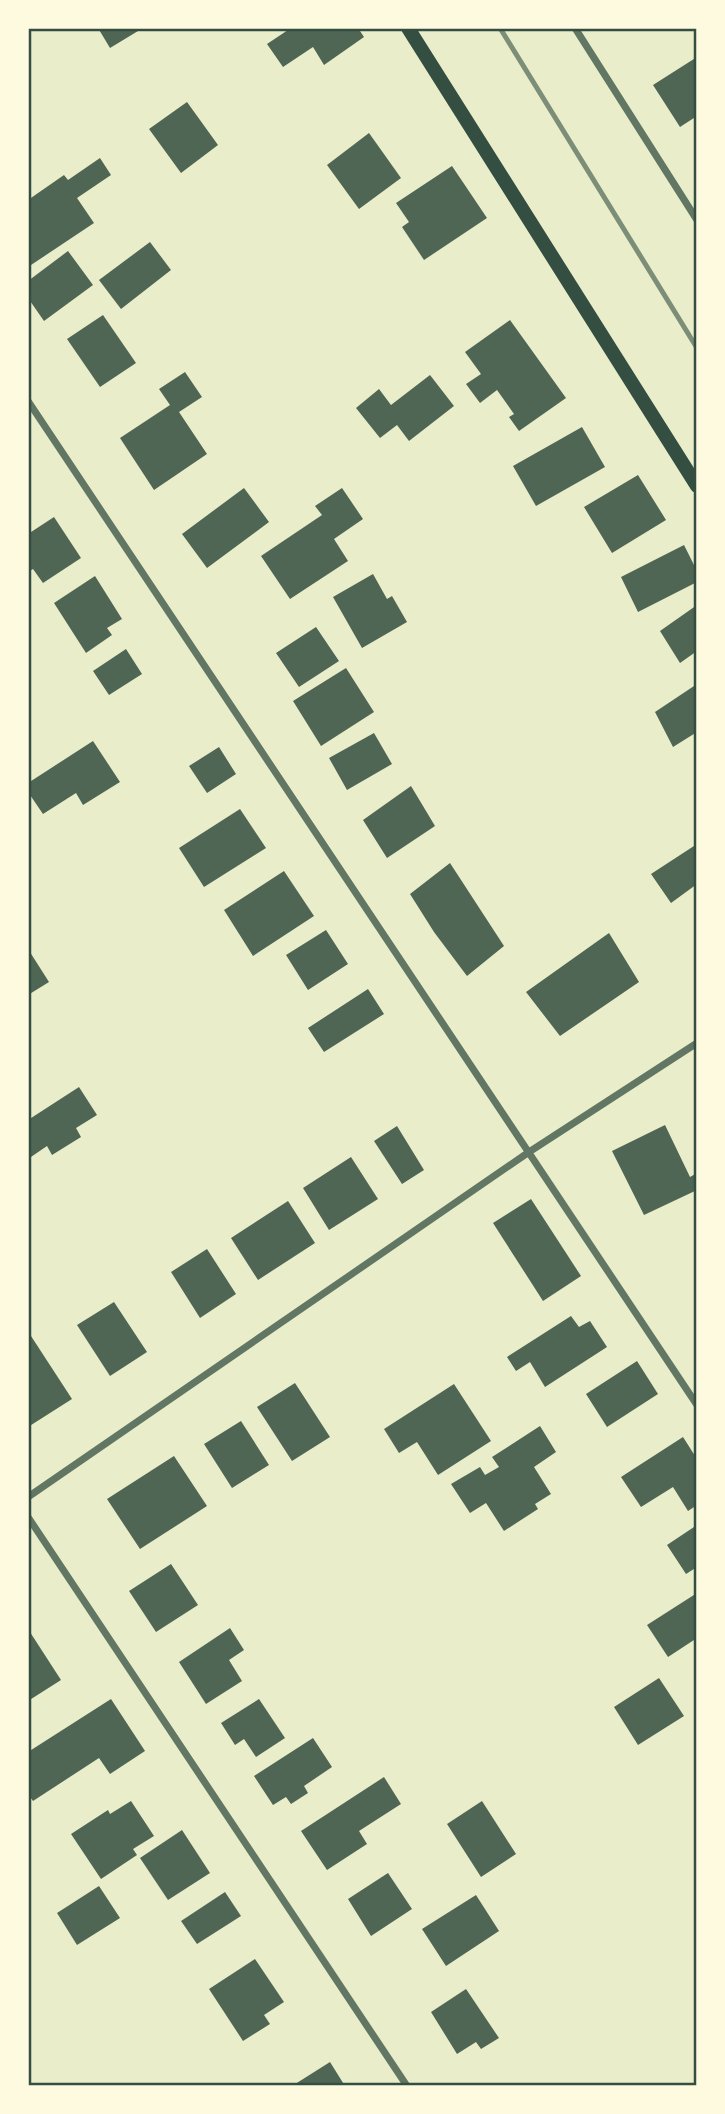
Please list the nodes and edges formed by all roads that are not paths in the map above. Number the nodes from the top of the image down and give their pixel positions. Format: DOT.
graph roads {
  1 [pos="408,28"];
  2 [pos="575,28"];
  3 [pos="697,220"];
  4 [pos="28,401"];
  5 [pos="697,486"];
  6 [pos="697,1043"];
  7 [pos="529,1152"];
  8 [pos="697,1405"];
  9 [pos="28,1497"];
  10 [pos="28,1517"];
  11 [pos="407,2086"];
  1 -- 5 [label="main road"];
  2 -- 3 [label="street"];
  4 -- 7 [label="street"];
  6 -- 7 [label="street"];
  7 -- 8 [label="street"];
  7 -- 9 [label="street"];
  10 -- 11 [label="street"];
}
